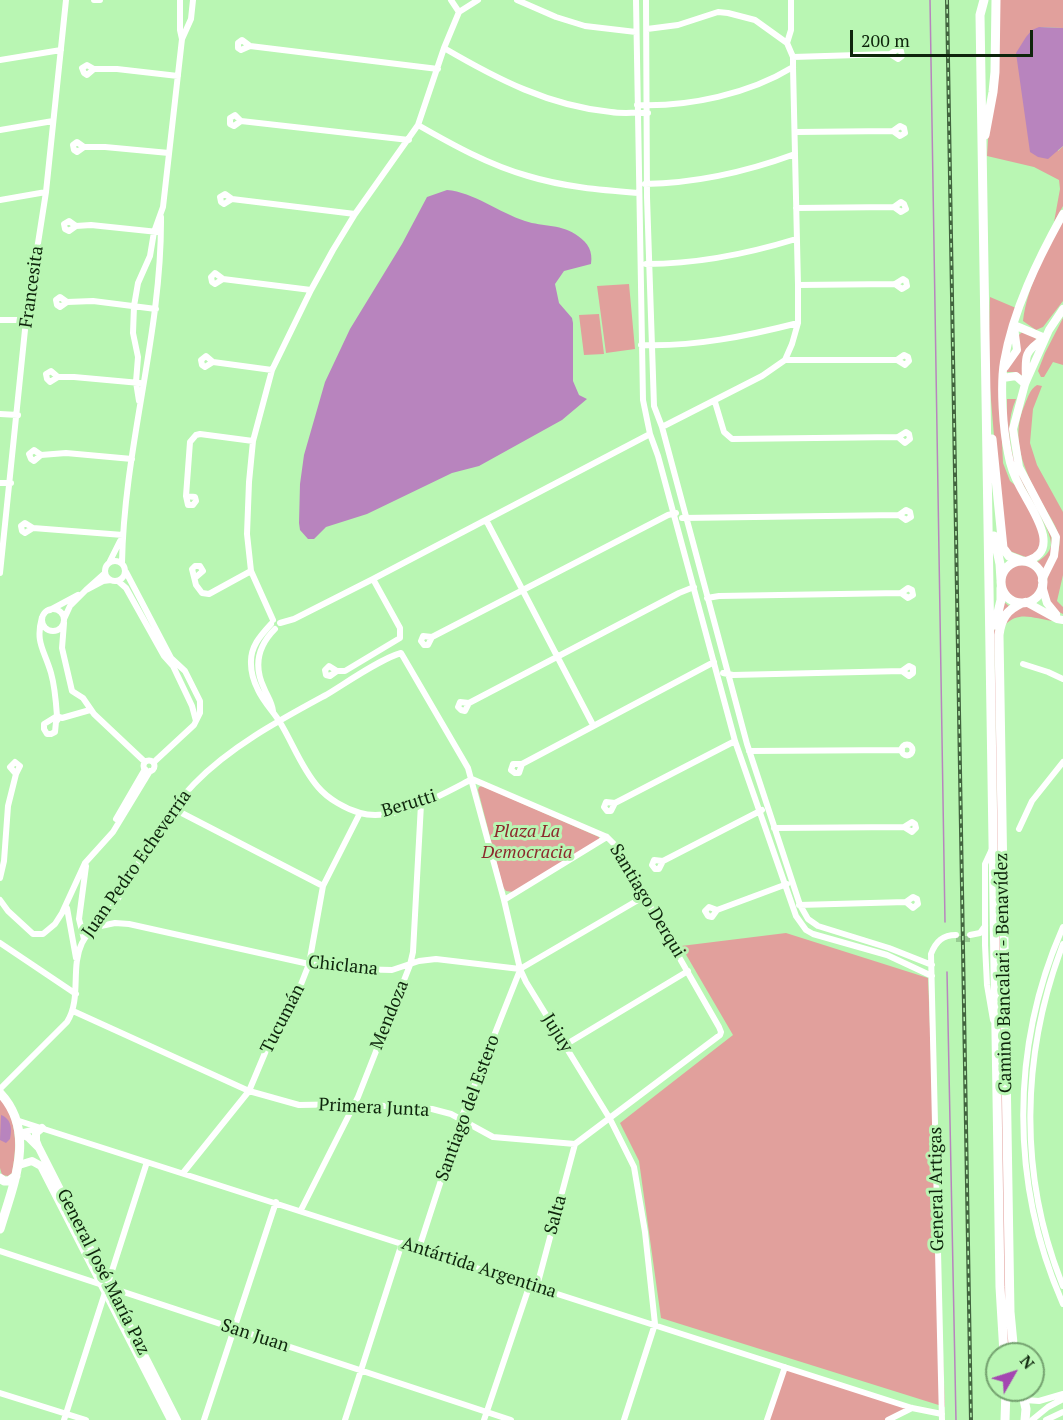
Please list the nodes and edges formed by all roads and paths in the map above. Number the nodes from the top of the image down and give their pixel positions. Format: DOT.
graph roads {
  1 [pos="66,0"];
  2 [pos="94,0"];
  3 [pos="100,0"];
  4 [pos="180,0"];
  5 [pos="193,0"];
  6 [pos="452,0"];
  7 [pos="478,0"];
  8 [pos="517,0"];
  9 [pos="636,0"];
  10 [pos="646,0"];
  11 [pos="791,0"];
  12 [pos="982,0"];
  13 [pos="988,0"];
  14 [pos="996,0"];
  15 [pos="459,12"];
  16 [pos="636,21"];
  17 [pos="647,21"];
  18 [pos="647,32"];
  19 [pos="636,33"];
  20 [pos="182,39"];
  21 [pos="787,43"];
  22 [pos="249,46"];
  23 [pos="444,48"];
  24 [pos="61,50"];
  25 [pos="891,54"];
  26 [pos="995,54"];
  27 [pos="792,57"];
  28 [pos="980,57"];
  29 [pos="0,60"];
  30 [pos="793,67"];
  31 [pos="94,69"];
  32 [pos="438,69"];
  33 [pos="178,76"];
  34 [pos="637,105"];
  35 [pos="648,105"];
  36 [pos="637,112"];
  37 [pos="648,113"];
  38 [pos="53,121"];
  39 [pos="242,121"];
  40 [pos="418,125"];
  41 [pos="0,130"];
  42 [pos="893,131"];
  43 [pos="795,132"];
  44 [pos="409,140"];
  45 [pos="84,147"];
  46 [pos="169,153"];
  47 [pos="795,154"];
  48 [pos="638,184"];
  49 [pos="647,184"];
  50 [pos="46,192"];
  51 [pos="982,192"];
  52 [pos="638,195"];
  53 [pos="647,197"];
  54 [pos="232,199"];
  55 [pos="0,200"];
  56 [pos="894,207"];
  57 [pos="796,208"];
  58 [pos="355,214"];
  59 [pos="1063,214"];
  60 [pos="76,226"];
  61 [pos="157,232"];
  62 [pos="796,239"];
  63 [pos="640,264"];
  64 [pos="649,264"];
  65 [pos="223,279"];
  66 [pos="895,284"];
  67 [pos="798,285"];
  68 [pos="311,290"];
  69 [pos="68,302"];
  70 [pos="134,306"];
  71 [pos="156,309"];
  72 [pos="1063,309"];
  73 [pos="0,320"];
  74 [pos="26,320"];
  75 [pos="798,322"];
  76 [pos="1014,325"];
  77 [pos="1045,338"];
  78 [pos="641,345"];
  79 [pos="651,345"];
  80 [pos="785,360"];
  81 [pos="897,360"];
  82 [pos="213,362"];
  83 [pos="272,370"];
  84 [pos="985,370"];
  85 [pos="1003,374"];
  86 [pos="58,377"];
  87 [pos="140,383"];
  88 [pos="1026,383"];
  89 [pos="1003,392"];
  90 [pos="1022,394"];
  91 [pos="714,402"];
  92 [pos="0,414"];
  93 [pos="18,414"];
  94 [pos="648,425"];
  95 [pos="660,425"];
  96 [pos="987,429"];
  97 [pos="650,434"];
  98 [pos="664,437"];
  99 [pos="898,437"];
  100 [pos="253,441"];
  101 [pos="653,444"];
  102 [pos="41,455"];
  103 [pos="132,459"];
  104 [pos="0,483"];
  105 [pos="11,483"];
  106 [pos="186,496"];
  107 [pos="684,514"];
  108 [pos="899,515"];
  109 [pos="674,516"];
  110 [pos="486,520"];
  111 [pos="33,528"];
  112 [pos="123,535"];
  113 [pos="1,552"];
  114 [pos="1024,561"];
  115 [pos="108,563"];
  116 [pos="122,563"];
  117 [pos="126,572"];
  118 [pos="251,572"];
  119 [pos="0,573"];
  120 [pos="105,573"];
  121 [pos="196,577"];
  122 [pos="373,579"];
  123 [pos="114,580"];
  124 [pos="1001,581"];
  125 [pos="1042,583"];
  126 [pos="705,589"];
  127 [pos="522,590"];
  128 [pos="694,590"];
  129 [pos="83,592"];
  130 [pos="901,593"];
  131 [pos="708,600"];
  132 [pos="1024,602"];
  133 [pos="698,605"];
  134 [pos="49,610"];
  135 [pos="42,617"];
  136 [pos="1063,618"];
  137 [pos="64,621"];
  138 [pos="274,624"];
  139 [pos="432,637"];
  140 [pos="401,653"];
  141 [pos="991,654"];
  142 [pos="557,657"];
  143 [pos="172,661"];
  144 [pos="714,662"];
  145 [pos="1023,664"];
  146 [pos="337,670"];
  147 [pos="902,670"];
  148 [pos="717,673"];
  149 [pos="727,674"];
  150 [pos="1063,679"];
  151 [pos="469,703"];
  152 [pos="90,710"];
  153 [pos="279,721"];
  154 [pos="593,725"];
  155 [pos="736,744"];
  156 [pos="747,744"];
  157 [pos="902,750"];
  158 [pos="750,753"];
  159 [pos="741,759"];
  160 [pos="1063,762"];
  161 [pos="522,764"];
  162 [pos="147,768"];
  163 [pos="15,774"];
  164 [pos="472,779"];
  165 [pos="615,803"];
  166 [pos="421,804"];
  167 [pos="768,808"];
  168 [pos="174,809"];
  169 [pos="760,811"];
  170 [pos="360,813"];
  171 [pos="904,826"];
  172 [pos="776,828"];
  173 [pos="1019,829"];
  174 [pos="767,831"];
  175 [pos="607,837"];
  176 [pos="994,846"];
  177 [pos="88,859"];
  178 [pos="663,861"];
  179 [pos="0,879"];
  180 [pos="793,882"];
  181 [pos="786,884"];
  182 [pos="323,886"];
  183 [pos="645,896"];
  184 [pos="69,898"];
  185 [pos="0,900"];
  186 [pos="504,900"];
  187 [pos="906,902"];
  188 [pos="81,904"];
  189 [pos="800,905"];
  190 [pos="792,906"];
  191 [pos="66,907"];
  192 [pos="717,910"];
  193 [pos="985,926"];
  194 [pos="96,927"];
  195 [pos="1063,927"];
  196 [pos="956,937"];
  197 [pos="84,939"];
  198 [pos="0,943"];
  199 [pos="1063,944"];
  200 [pos="985,945"];
  201 [pos="888,952"];
  202 [pos="77,960"];
  203 [pos="932,961"];
  204 [pos="309,964"];
  205 [pos="410,965"];
  206 [pos="520,969"];
  207 [pos="688,971"];
  208 [pos="932,976"];
  209 [pos="76,994"];
  210 [pos="73,1011"];
  211 [pos="997,1040"];
  212 [pos="565,1045"];
  213 [pos="1026,1065"];
  214 [pos="1033,1065"];
  215 [pos="0,1089"];
  216 [pos="249,1091"];
  217 [pos="0,1093"];
  218 [pos="354,1104"];
  219 [pos="461,1119"];
  220 [pos="609,1119"];
  221 [pos="16,1120"];
  222 [pos="42,1128"];
  223 [pos="18,1133"];
  224 [pos="575,1144"];
  225 [pos="39,1148"];
  226 [pos="147,1162"];
  227 [pos="19,1165"];
  228 [pos="1029,1167"];
  229 [pos="183,1173"];
  230 [pos="16,1176"];
  231 [pos="0,1179"];
  232 [pos="276,1202"];
  233 [pos="301,1210"];
  234 [pos="0,1229"];
  235 [pos="402,1243"];
  236 [pos="419,1248"];
  237 [pos="0,1251"];
  238 [pos="1049,1258"];
  239 [pos="533,1285"];
  240 [pos="1063,1286"];
  241 [pos="107,1287"];
  242 [pos="1063,1304"];
  243 [pos="655,1324"];
  244 [pos="233,1329"];
  245 [pos="1003,1342"];
  246 [pos="1013,1342"];
  247 [pos="785,1367"];
  248 [pos="362,1370"];
  249 [pos="0,1393"];
  250 [pos="1063,1394"];
  251 [pos="1045,1399"];
  252 [pos="1063,1399"];
  253 [pos="1005,1402"];
  254 [pos="1011,1402"];
  255 [pos="1024,1402"];
  256 [pos="1005,1406"];
  257 [pos="912,1408"];
  258 [pos="487,1412"];
  259 [pos="1063,1412"];
  260 [pos="65,1417"];
  261 [pos="942,1417"];
  262 [pos="86,1420"];
  263 [pos="171,1420"];
  264 [pos="177,1420"];
  265 [pos="204,1420"];
  266 [pos="345,1420"];
  267 [pos="484,1420"];
  268 [pos="511,1420"];
  269 [pos="624,1420"];
  270 [pos="766,1420"];
  271 [pos="888,1420"];
  272 [pos="1005,1420"];
  273 [pos="1025,1420"];
  274 [pos="1032,1420"];
  275 [pos="1046,1420"];
  1 -- 24 [label="street, Francesita"];
  2 -- 3 [label="street"];
  4 -- 20 [label="street"];
  5 -- 20 [label="street"];
  6 -- 15 [label="street"];
  7 -- 15 [label="street"];
  8 -- 19 [label="street"];
  9 -- 16 [label="street"];
  10 -- 17 [label="street"];
  11 -- 21 [label="street"];
  12 -- 28 [label="main road, Camino Bancalari - Benavídez"];
  13 -- 26 [label="main road"];
  14 -- 26 [label="main road, Camino Bancalari - Benavídez"];
  15 -- 23 [label="street"];
  16 -- 17 [label="street"];
  16 -- 19 [label="street"];
  17 -- 18 [label="street"];
  18 -- 19 [label="street"];
  18 -- 21 [label="street"];
  18 -- 35 [label="street"];
  19 -- 34 [label="street"];
  20 -- 33 [label="street"];
  21 -- 27 [label="street"];
  22 -- 32 [label="street"];
  23 -- 32 [label="street"];
  23 -- 36 [label="street"];
  24 -- 29 [label="street"];
  24 -- 38 [label="street, Francesita"];
  25 -- 27 [label="street"];
  26 -- 28 [label="street"];
  26 -- 51 [label="main road, Camino Bancalari - Benavídez"];
  27 -- 30 [label="street"];
  28 -- 51 [label="main road, Camino Bancalari - Benavídez"];
  30 -- 35 [label="street"];
  30 -- 43 [label="street"];
  31 -- 33 [label="street"];
  32 -- 40 [label="street"];
  33 -- 46 [label="street"];
  34 -- 35 [label="street"];
  34 -- 36 [label="street"];
  35 -- 37 [label="street"];
  36 -- 37 [label="street"];
  36 -- 48 [label="street"];
  37 -- 49 [label="street"];
  38 -- 41 [label="street"];
  38 -- 50 [label="street, Francesita"];
  39 -- 44 [label="street"];
  40 -- 44 [label="street"];
  40 -- 52 [label="street"];
  42 -- 43 [label="street"];
  43 -- 47 [label="street"];
  44 -- 58 [label="street"];
  45 -- 46 [label="street"];
  46 -- 61 [label="street"];
  47 -- 49 [label="street"];
  47 -- 57 [label="street"];
  48 -- 49 [label="street"];
  48 -- 52 [label="street"];
  49 -- 53 [label="street"];
  50 -- 55 [label="street"];
  50 -- 74 [label="street, Francesita"];
  51 -- 84 [label="main road, Camino Bancalari - Benavídez"];
  52 -- 53 [label="street"];
  52 -- 63 [label="street"];
  53 -- 64 [label="street"];
  54 -- 58 [label="street"];
  56 -- 57 [label="street"];
  57 -- 62 [label="street"];
  58 -- 68 [label="street"];
  59 -- 76 [label="street"];
  60 -- 61 [label="street"];
  61 -- 70 [label="street"];
  61 -- 71 [label="street"];
  62 -- 64 [label="street"];
  62 -- 67 [label="street"];
  63 -- 64 [label="street"];
  63 -- 78 [label="street"];
  64 -- 79 [label="street"];
  65 -- 68 [label="street"];
  66 -- 67 [label="street"];
  67 -- 75 [label="street"];
  68 -- 83 [label="street"];
  69 -- 70 [label="street"];
  70 -- 71 [label="street"];
  70 -- 87 [label="street"];
  71 -- 87 [label="street"];
  72 -- 77 [label="street"];
  73 -- 74 [label="street"];
  74 -- 93 [label="street, Francesita"];
  75 -- 79 [label="street"];
  75 -- 80 [label="street"];
  76 -- 77 [label="street"];
  76 -- 85 [label="street"];
  77 -- 88 [label="street"];
  78 -- 79 [label="street"];
  78 -- 94 [label="street"];
  79 -- 95 [label="street"];
  80 -- 81 [label="street"];
  80 -- 91 [label="street"];
  82 -- 83 [label="street"];
  83 -- 100 [label="street"];
  84 -- 96 [label="main road, Camino Bancalari - Benavídez"];
  84 -- 114 [label="main road, Camino Bancalari - Benavídez"];
  85 -- 88 [label="street"];
  85 -- 89 [label="street"];
  86 -- 87 [label="street"];
  87 -- 103 [label="street"];
  88 -- 90 [label="street"];
  89 -- 90 [label="street"];
  89 -- 114 [label="street"];
  90 -- 125 [label="street"];
  91 -- 95 [label="street"];
  91 -- 99 [label="street"];
  92 -- 93 [label="street"];
  93 -- 105 [label="street, Francesita"];
  94 -- 95 [label="street"];
  94 -- 97 [label="street"];
  95 -- 98 [label="street"];
  96 -- 124 [label="main road, Camino Bancalari - Benavídez"];
  96 -- 141 [label="main road, Camino Bancalari - Benavídez"];
  97 -- 101 [label="street"];
  97 -- 110 [label="street"];
  98 -- 101 [label="street"];
  98 -- 107 [label="street"];
  100 -- 106 [label="street"];
  100 -- 118 [label="street"];
  101 -- 109 [label="street"];
  102 -- 103 [label="street"];
  103 -- 112 [label="street"];
  104 -- 105 [label="street"];
  105 -- 113 [label="street, Francesita"];
  107 -- 108 [label="street"];
  107 -- 109 [label="street"];
  107 -- 126 [label="street"];
  109 -- 127 [label="street"];
  109 -- 128 [label="street"];
  110 -- 122 [label="street"];
  110 -- 127 [label="street"];
  111 -- 112 [label="street"];
  112 -- 115 [label="street"];
  112 -- 116 [label="street"];
  113 -- 119 [label="street, Francesita"];
  114 -- 124 [label="main road"];
  114 -- 125 [label="main road"];
  115 -- 116 [label="street"];
  115 -- 120 [label="street"];
  116 -- 117 [label="street"];
  117 -- 123 [label="street"];
  117 -- 143 [label="street"];
  118 -- 121 [label="street"];
  118 -- 138 [label="street"];
  120 -- 123 [label="street"];
  120 -- 129 [label="street"];
  122 -- 138 [label="street"];
  122 -- 146 [label="street"];
  123 -- 129 [label="street"];
  123 -- 143 [label="street"];
  124 -- 132 [label="main road"];
  124 -- 141 [label="main road, Camino Bancalari - Benavídez"];
  125 -- 132 [label="main road"];
  125 -- 136 [label="street"];
  126 -- 128 [label="street"];
  126 -- 131 [label="street"];
  127 -- 139 [label="street"];
  127 -- 142 [label="street"];
  128 -- 133 [label="street"];
  128 -- 142 [label="street"];
  129 -- 134 [label="street"];
  129 -- 137 [label="street"];
  130 -- 131 [label="street"];
  131 -- 133 [label="street"];
  131 -- 149 [label="street"];
  132 -- 136 [label="street"];
  132 -- 246 [label="main road, Camino Bancalari - Benavídez"];
  133 -- 144 [label="street"];
  134 -- 135 [label="street"];
  134 -- 137 [label="street"];
  135 -- 137 [label="street"];
  135 -- 152 [label="street"];
  137 -- 152 [label="street"];
  138 -- 153 [label="street, Berutti"];
  140 -- 153 [label="street, Juan Pedro Echeverría"];
  140 -- 164 [label="street, Jujuy"];
  141 -- 176 [label="main road, Camino Bancalari - Benavídez"];
  142 -- 151 [label="street"];
  142 -- 154 [label="street"];
  143 -- 162 [label="street"];
  144 -- 148 [label="street"];
  144 -- 154 [label="street"];
  145 -- 150 [label="street"];
  147 -- 149 [label="street"];
  148 -- 149 [label="street"];
  148 -- 155 [label="street"];
  149 -- 156 [label="street"];
  152 -- 162 [label="street"];
  153 -- 168 [label="street, Juan Pedro Echeverría"];
  153 -- 170 [label="street, Berutti"];
  154 -- 161 [label="street"];
  155 -- 156 [label="street"];
  155 -- 159 [label="street"];
  155 -- 165 [label="street"];
  156 -- 158 [label="street"];
  157 -- 158 [label="street"];
  158 -- 159 [label="street"];
  158 -- 167 [label="street"];
  159 -- 169 [label="street"];
  160 -- 173 [label="street"];
  162 -- 177 [label="street"];
  163 -- 179 [label="street"];
  164 -- 166 [label="street, Berutti"];
  164 -- 175 [label="street, Santiago Derqui"];
  164 -- 186 [label="street, Jujuy"];
  166 -- 170 [label="street, Berutti"];
  166 -- 205 [label="street, Mendoza"];
  167 -- 169 [label="street"];
  167 -- 172 [label="street"];
  168 -- 182 [label="street"];
  168 -- 194 [label="street, Juan Pedro Echeverría"];
  169 -- 174 [label="street"];
  169 -- 178 [label="street"];
  170 -- 182 [label="street, Tucumán"];
  171 -- 172 [label="street"];
  172 -- 174 [label="street"];
  172 -- 180 [label="street"];
  174 -- 181 [label="street"];
  175 -- 183 [label="street, Santiago Derqui"];
  175 -- 186 [label="street"];
  176 -- 193 [label="street"];
  176 -- 211 [label="main road, Camino Bancalari - Benavídez"];
  177 -- 184 [label="street"];
  177 -- 188 [label="street"];
  180 -- 181 [label="street"];
  180 -- 189 [label="street"];
  181 -- 190 [label="street"];
  181 -- 192 [label="street"];
  182 -- 204 [label="street, Tucumán"];
  183 -- 206 [label="street"];
  183 -- 207 [label="street, Santiago Derqui"];
  184 -- 188 [label="street"];
  184 -- 191 [label="street"];
  185 -- 191 [label="street"];
  186 -- 206 [label="street, Jujuy"];
  187 -- 189 [label="street"];
  188 -- 191 [label="street"];
  188 -- 197 [label="street"];
  189 -- 190 [label="street"];
  189 -- 201 [label="street"];
  190 -- 201 [label="street"];
  191 -- 202 [label="street"];
  193 -- 200 [label="street"];
  193 -- 200 [label="street"];
  194 -- 197 [label="street, Juan Pedro Echeverría"];
  194 -- 204 [label="street, Chiclana"];
  195 -- 213 [label="street"];
  196 -- 203 [label="street"];
  197 -- 202 [label="street, Juan Pedro Echeverría"];
  198 -- 209 [label="street"];
  199 -- 214 [label="street"];
  200 -- 211 [label="street"];
  201 -- 203 [label="street"];
  201 -- 208 [label="street"];
  202 -- 209 [label="street, Juan Pedro Echeverría"];
  203 -- 208 [label="street, General Artigas"];
  204 -- 205 [label="street, Chiclana"];
  204 -- 216 [label="street, Tucumán"];
  205 -- 206 [label="street, Chiclana"];
  205 -- 218 [label="street, Mendoza"];
  206 -- 212 [label="street, Jujuy"];
  206 -- 219 [label="street, Santiago del Estero"];
  207 -- 212 [label="street"];
  207 -- 220 [label="street, Santiago Derqui"];
  208 -- 261 [label="street, General Artigas"];
  209 -- 210 [label="street, Juan Pedro Echeverría"];
  210 -- 215 [label="street, Juan Pedro Echeverría"];
  210 -- 216 [label="street, Primera Junta"];
  211 -- 245 [label="main road, Camino Bancalari - Benavídez"];
  212 -- 220 [label="street, Jujuy"];
  213 -- 214 [label="street"];
  213 -- 228 [label="street"];
  214 -- 228 [label="street"];
  216 -- 218 [label="street, Primera Junta"];
  216 -- 229 [label="street, Tucumán"];
  217 -- 221 [label="main road"];
  218 -- 219 [label="street, Primera Junta"];
  218 -- 233 [label="street, Mendoza"];
  219 -- 224 [label="street, Primera Junta"];
  219 -- 236 [label="street, Santiago del Estero"];
  220 -- 224 [label="street"];
  220 -- 243 [label="street, Jujuy"];
  221 -- 222 [label="street, Antártida Argentina"];
  221 -- 223 [label="main road"];
  222 -- 223 [label="street"];
  222 -- 225 [label="street"];
  222 -- 226 [label="street, Antártida Argentina"];
  223 -- 225 [label="street, General José María Paz"];
  223 -- 227 [label="main road"];
  224 -- 239 [label="street, Salta"];
  225 -- 241 [label="street, General José María Paz"];
  226 -- 229 [label="street, Antártida Argentina"];
  226 -- 241 [label="street"];
  227 -- 230 [label="main road"];
  227 -- 241 [label="street, General José María Paz"];
  228 -- 238 [label="street"];
  229 -- 232 [label="street, Antártida Argentina"];
  230 -- 231 [label="main road"];
  230 -- 234 [label="main road"];
  232 -- 233 [label="street, Antártida Argentina"];
  232 -- 244 [label="street"];
  233 -- 235 [label="street, Antártida Argentina"];
  235 -- 236 [label="street, Antártida Argentina"];
  235 -- 248 [label="street"];
  236 -- 239 [label="street, Antártida Argentina"];
  237 -- 241 [label="street, San Juan"];
  238 -- 240 [label="street"];
  238 -- 242 [label="street"];
  239 -- 243 [label="street, Antártida Argentina"];
  239 -- 258 [label="street, Salta"];
  241 -- 244 [label="street, San Juan"];
  241 -- 260 [label="street"];
  241 -- 263 [label="street, General José María Paz"];
  241 -- 264 [label="street, General José María Paz"];
  243 -- 247 [label="street, Antártida Argentina"];
  243 -- 269 [label="street, Jujuy"];
  244 -- 248 [label="street, San Juan"];
  244 -- 265 [label="street"];
  247 -- 257 [label="street, Antártida Argentina"];
  247 -- 270 [label="street"];
  248 -- 258 [label="street, San Juan"];
  248 -- 266 [label="street"];
  249 -- 260 [label="street"];
  250 -- 251 [label="street"];
  252 -- 274 [label="street"];
  253 -- 256 [label="main road"];
  254 -- 256 [label="main road"];
  255 -- 273 [label="main road"];
  256 -- 272 [label="main road"];
  257 -- 261 [label="street, Antártida Argentina"];
  257 -- 271 [label="street"];
  258 -- 267 [label="street, Salta"];
  258 -- 268 [label="street, San Juan"];
  259 -- 275 [label="street"];
  260 -- 262 [label="street"];
}
